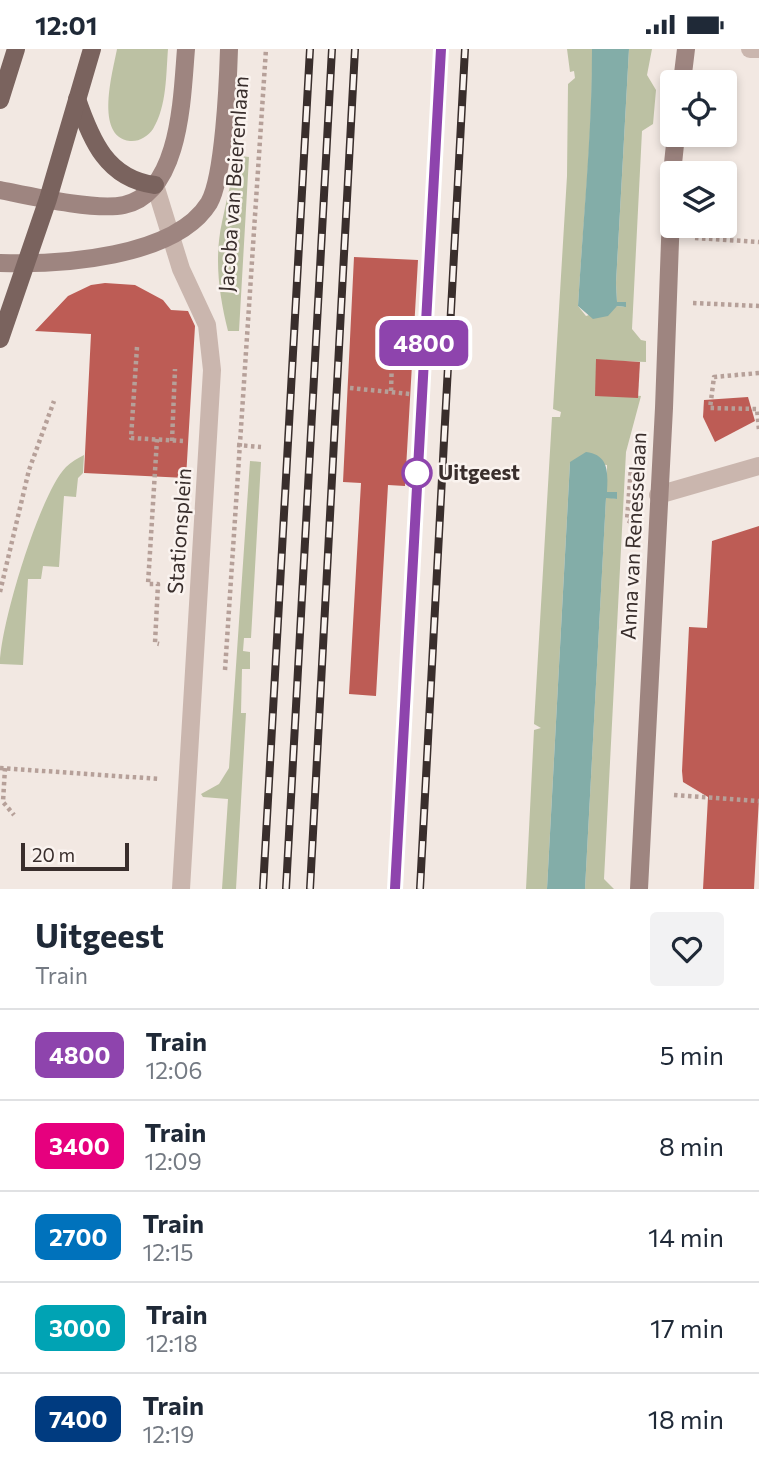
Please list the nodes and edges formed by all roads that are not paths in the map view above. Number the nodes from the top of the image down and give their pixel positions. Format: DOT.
graph roads {
  1 [pos="16,49"];
  2 [pos="92,49"];
  3 [pos="186,49"];
  4 [pos="229,49"];
  5 [pos="686,49"];
  6 [pos="750,49"];
  7 [pos="759,49"];
  8 [pos="683,70"];
  9 [pos="78,99"];
  10 [pos="0,100"];
  11 [pos="155,185"];
  12 [pos="0,190"];
  13 [pos="48,199"];
  14 [pos="170,237"];
  15 [pos="670,238"];
  16 [pos="0,263"];
  17 [pos="26,264"];
  18 [pos="0,339"];
  19 [pos="759,466"];
  20 [pos="658,495"];
  21 [pos="181,889"];
  22 [pos="639,889"];
  1 -- 10 [label="main road"];
  2 -- 9 [label="main road"];
  3 -- 11 [label="street"];
  4 -- 14 [label="street, Jacoba van Beierenlaan"];
  5 -- 8 [label="street"];
  6 -- 7 [label="street"];
  9 -- 11 [label="main road"];
  9 -- 13 [label="main road"];
  11 -- 13 [label="street"];
  11 -- 14 [label="street, Stationsplein"];
  12 -- 13 [label="street"];
  13 -- 17 [label="main road"];
  14 -- 17 [label="street, Jacoba van Beierenlaan"];
  14 -- 21 [label="street, Stationsplein"];
  15 -- 20 [label="street, Anna van Renesselaan"];
  16 -- 17 [label="street, Jacoba van Beierenlaan"];
  17 -- 18 [label="main road"];
  19 -- 20 [label="street"];
  20 -- 22 [label="street, Anna van Renesselaan"];
}
